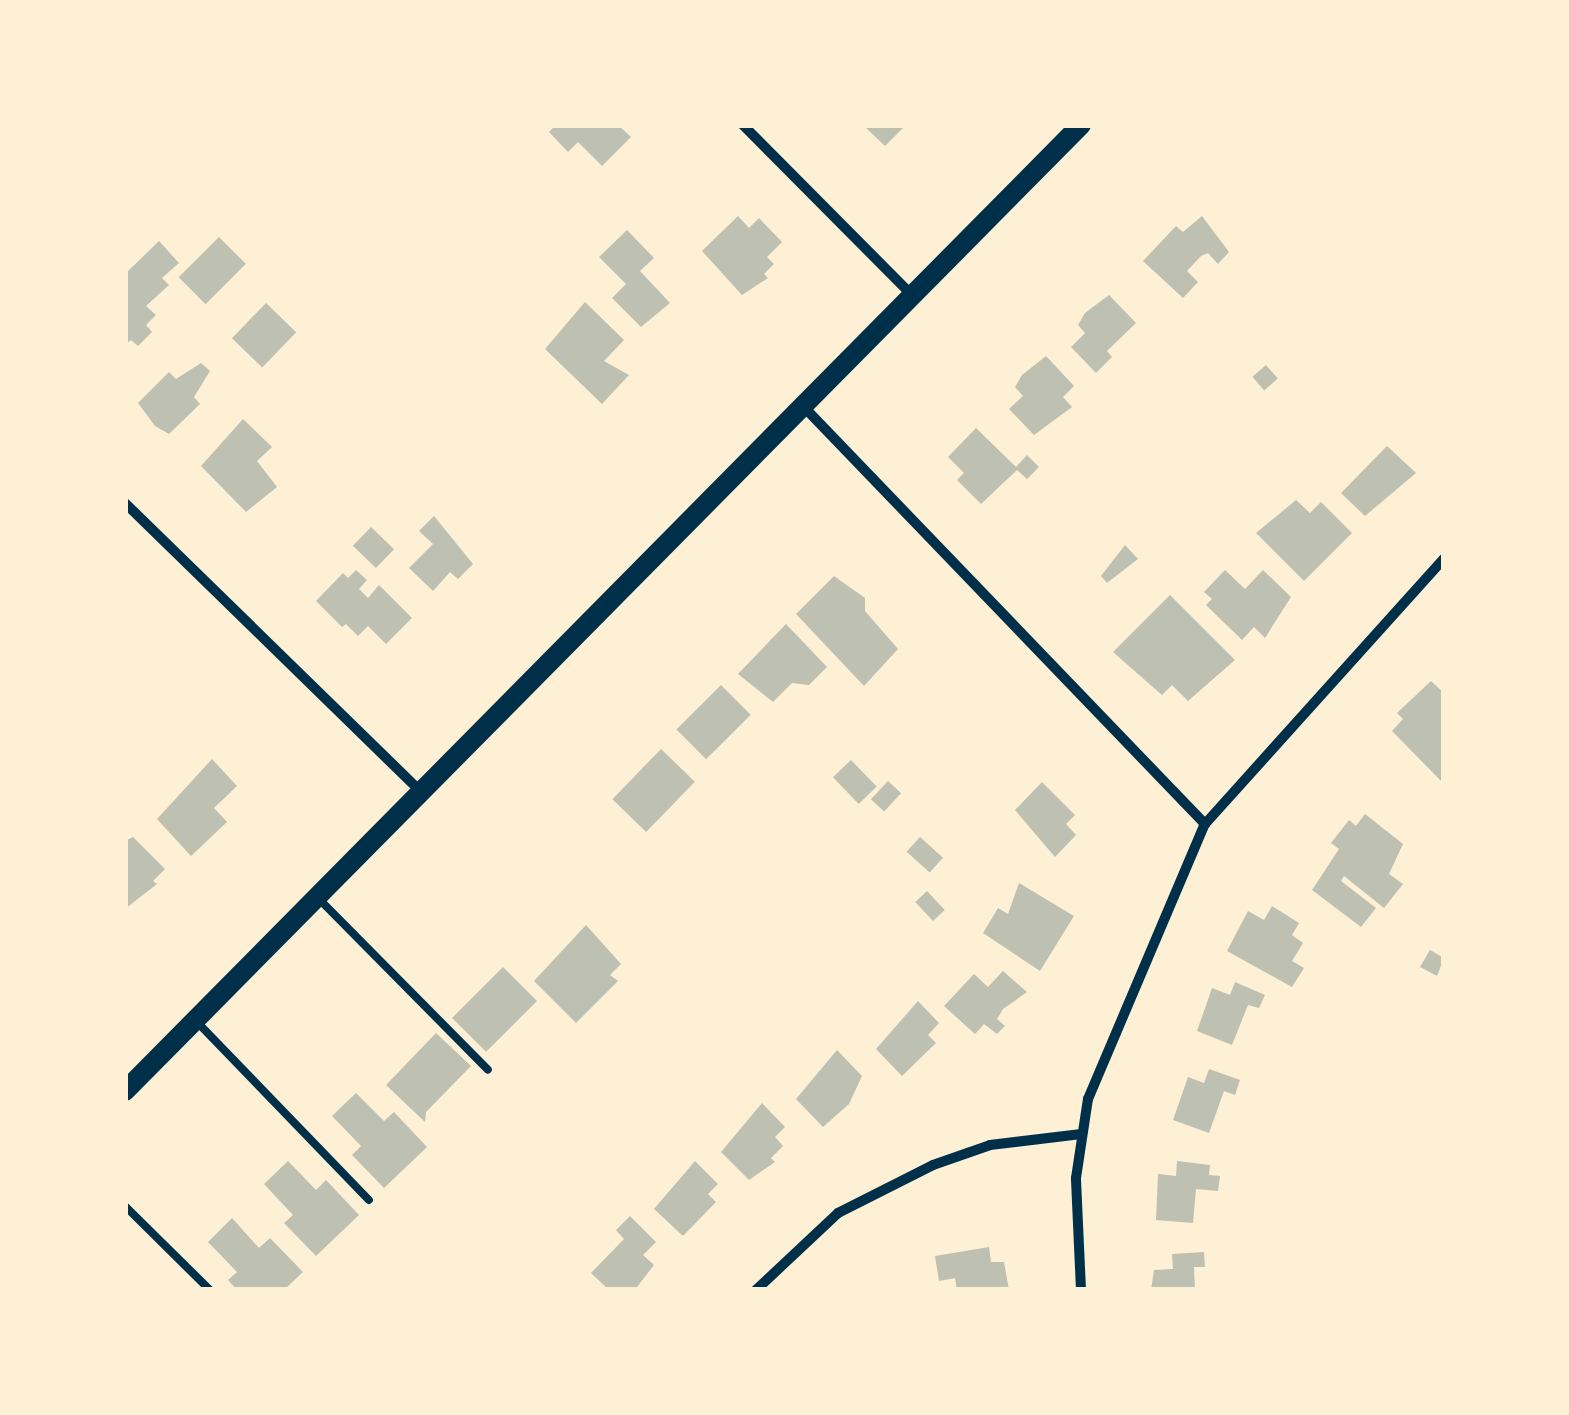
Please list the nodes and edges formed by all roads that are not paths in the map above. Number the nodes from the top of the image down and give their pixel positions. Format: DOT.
graph roads {
  1 [pos="743,125"];
  2 [pos="1081,125"];
  3 [pos="913,295"];
  4 [pos="802,405"];
  5 [pos="125,504"];
  6 [pos="1444,558"];
  7 [pos="420,791"];
  8 [pos="1205,824"];
  9 [pos="316,896"];
  10 [pos="195,1020"];
  11 [pos="488,1070"];
  12 [pos="125,1091"];
  13 [pos="1081,1134"];
  14 [pos="369,1200"];
  15 [pos="125,1206"];
  16 [pos="210,1290"];
  17 [pos="756,1290"];
  18 [pos="1081,1290"];
  1 -- 3 [label="street"];
  2 -- 3 [label="main road"];
  3 -- 4 [label="main road"];
  4 -- 7 [label="main road"];
  4 -- 8 [label="street"];
  5 -- 7 [label="street"];
  6 -- 8 [label="street"];
  7 -- 9 [label="main road"];
  8 -- 13 [label="street"];
  9 -- 10 [label="main road"];
  9 -- 11 [label="lane"];
  10 -- 12 [label="main road"];
  10 -- 14 [label="lane"];
  13 -- 17 [label="street"];
  13 -- 18 [label="street"];
  15 -- 16 [label="lane"];
}
